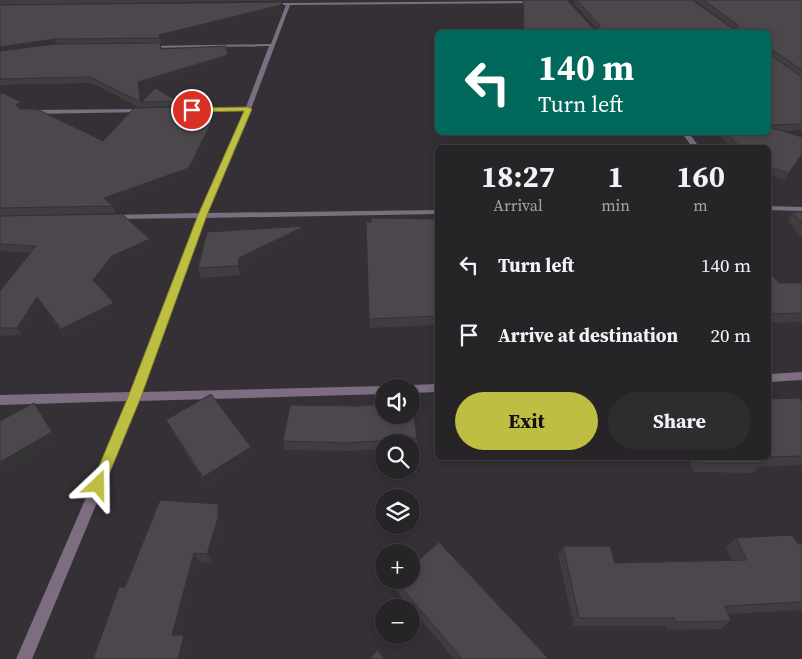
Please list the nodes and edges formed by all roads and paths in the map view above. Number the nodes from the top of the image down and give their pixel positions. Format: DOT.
graph roads {
  1 [pos="539,2"];
  2 [pos="272,45"];
  3 [pos="145,46"];
  4 [pos="248,109"];
  5 [pos="151,110"];
  6 [pos="170,110"];
  7 [pos="24,112"];
  8 [pos="686,135"];
  9 [pos="695,145"];
  10 [pos="771,208"];
  11 [pos="802,209"];
  12 [pos="435,212"];
  13 [pos="202,215"];
  14 [pos="106,217"];
  15 [pos="802,376"];
  16 [pos="771,378"];
  17 [pos="435,388"];
  18 [pos="420,389"];
  19 [pos="375,390"];
  20 [pos="135,397"];
  21 [pos="0,400"];
  22 [pos="24,659"];
  1 -- 2 [label="street"];
  2 -- 3 [label="street"];
  2 -- 4 [label="street"];
  4 -- 6 [label="street"];
  4 -- 13 [label="street"];
  5 -- 7 [label="street"];
  8 -- 9 [label="street"];
  10 -- 11 [label="street"];
  12 -- 13 [label="street"];
  13 -- 14 [label="street"];
  13 -- 20 [label="street"];
  15 -- 16 [label="street"];
  17 -- 18 [label="street"];
  19 -- 20 [label="street"];
  20 -- 21 [label="street"];
  20 -- 22 [label="street"];
}
